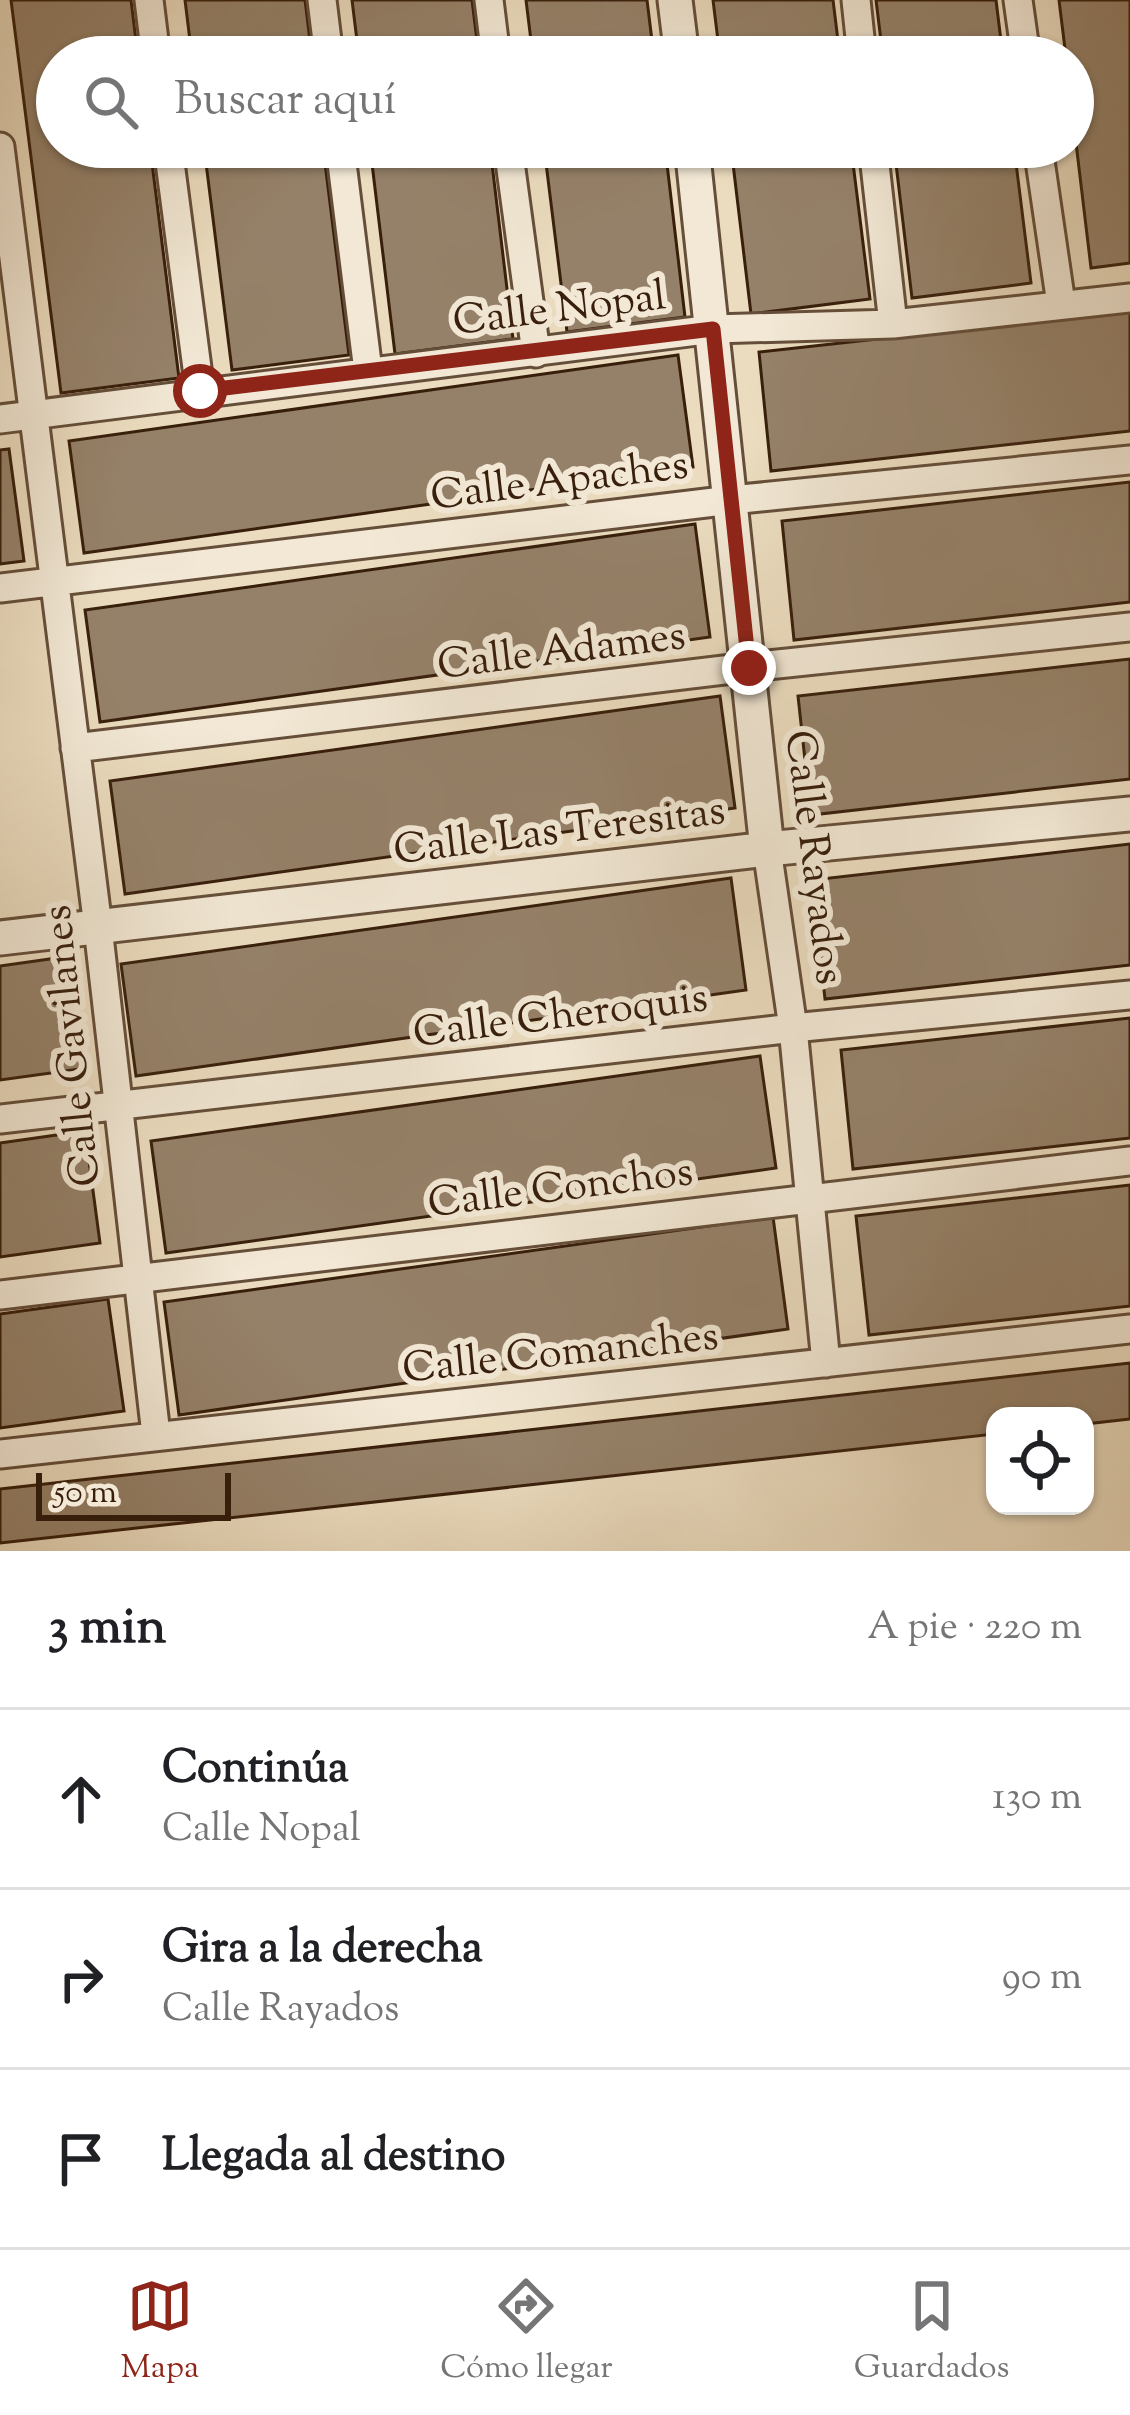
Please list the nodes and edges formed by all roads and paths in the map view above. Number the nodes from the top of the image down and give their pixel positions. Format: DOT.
graph roads {
  1 [pos="149,0"];
  2 [pos="322,0"];
  3 [pos="489,0"];
  4 [pos="675,0"];
  5 [pos="856,0"];
  6 [pos="1018,0"];
  7 [pos="153,36"];
  8 [pos="326,36"];
  9 [pos="493,36"];
  10 [pos="679,36"];
  11 [pos="860,36"];
  12 [pos="1023,36"];
  13 [pos="0,147"];
  14 [pos="171,168"];
  15 [pos="343,168"];
  16 [pos="511,168"];
  17 [pos="694,168"];
  18 [pos="875,168"];
  19 [pos="1041,168"];
  20 [pos="1130,298"];
  21 [pos="1060,304"];
  22 [pos="893,324"];
  23 [pos="713,329"];
  24 [pos="536,352"];
  25 [pos="368,371"];
  26 [pos="200,391"];
  27 [pos="36,413"];
  28 [pos="0,419"];
  29 [pos="1130,460"];
  30 [pos="731,500"];
  31 [pos="56,580"];
  32 [pos="0,588"];
  33 [pos="1130,627"];
  34 [pos="749,668"];
  35 [pos="75,748"];
  36 [pos="1130,814"];
  37 [pos="767,849"];
  38 [pos="98,927"];
  39 [pos="0,938"];
  40 [pos="1130,995"];
  41 [pos="793,1028"];
  42 [pos="117,1106"];
  43 [pos="0,1119"];
  44 [pos="1130,1161"];
  45 [pos="808,1196"];
  46 [pos="138,1280"];
  47 [pos="0,1295"];
  48 [pos="1130,1329"];
  49 [pos="826,1363"];
  50 [pos="157,1435"];
  51 [pos="0,1454"];
  1 -- 7 [label="street"];
  2 -- 8 [label="street"];
  3 -- 9 [label="street"];
  4 -- 10 [label="street"];
  5 -- 11 [label="street"];
  6 -- 12 [label="street"];
  13 -- 27 [label="street, Calle Gavilanes"];
  14 -- 26 [label="street"];
  15 -- 25 [label="street"];
  16 -- 24 [label="street"];
  17 -- 23 [label="street, Calle Rayados"];
  18 -- 22 [label="street"];
  19 -- 21 [label="street"];
  20 -- 21 [label="street, Calle Nopal"];
  21 -- 22 [label="street, Calle Nopal"];
  22 -- 23 [label="street, Calle Nopal"];
  23 -- 24 [label="street, Calle Nopal"];
  23 -- 30 [label="street, Calle Rayados"];
  24 -- 25 [label="street, Calle Nopal"];
  25 -- 26 [label="street, Calle Nopal"];
  26 -- 27 [label="street, Calle Nopal"];
  27 -- 28 [label="street, Calle Nopal"];
  27 -- 31 [label="street, Calle Gavilanes"];
  29 -- 30 [label="street, Calle Apaches"];
  30 -- 31 [label="street, Calle Apaches"];
  30 -- 34 [label="street, Calle Rayados"];
  31 -- 32 [label="street, Calle Apaches"];
  31 -- 35 [label="street, Calle Gavilanes"];
  33 -- 34 [label="street, Calle Adames"];
  34 -- 35 [label="street, Calle Adames"];
  34 -- 37 [label="street, Calle Rayados"];
  35 -- 38 [label="street, Calle Gavilanes"];
  36 -- 37 [label="street, Calle Las Teresitas"];
  37 -- 38 [label="street, Calle Las Teresitas"];
  37 -- 41 [label="street, Calle Rayados"];
  38 -- 39 [label="street, Calle Las Teresitas"];
  38 -- 42 [label="street, Calle Gavilanes"];
  40 -- 41 [label="street, Calle Cheroquis"];
  41 -- 42 [label="street, Calle Cheroquis"];
  41 -- 45 [label="street, Calle Rayados"];
  42 -- 43 [label="street, Calle Cheroquis"];
  42 -- 46 [label="street, Calle Gavilanes"];
  44 -- 45 [label="street, Calle Conchos"];
  45 -- 46 [label="street, Calle Conchos"];
  45 -- 49 [label="street, Calle Rayados"];
  46 -- 47 [label="street, Calle Conchos"];
  46 -- 50 [label="street, Calle Gavilanes"];
  48 -- 49 [label="street, Calle Comanches"];
  49 -- 50 [label="street, Calle Comanches"];
  50 -- 51 [label="street, Calle Comanches"];
}
